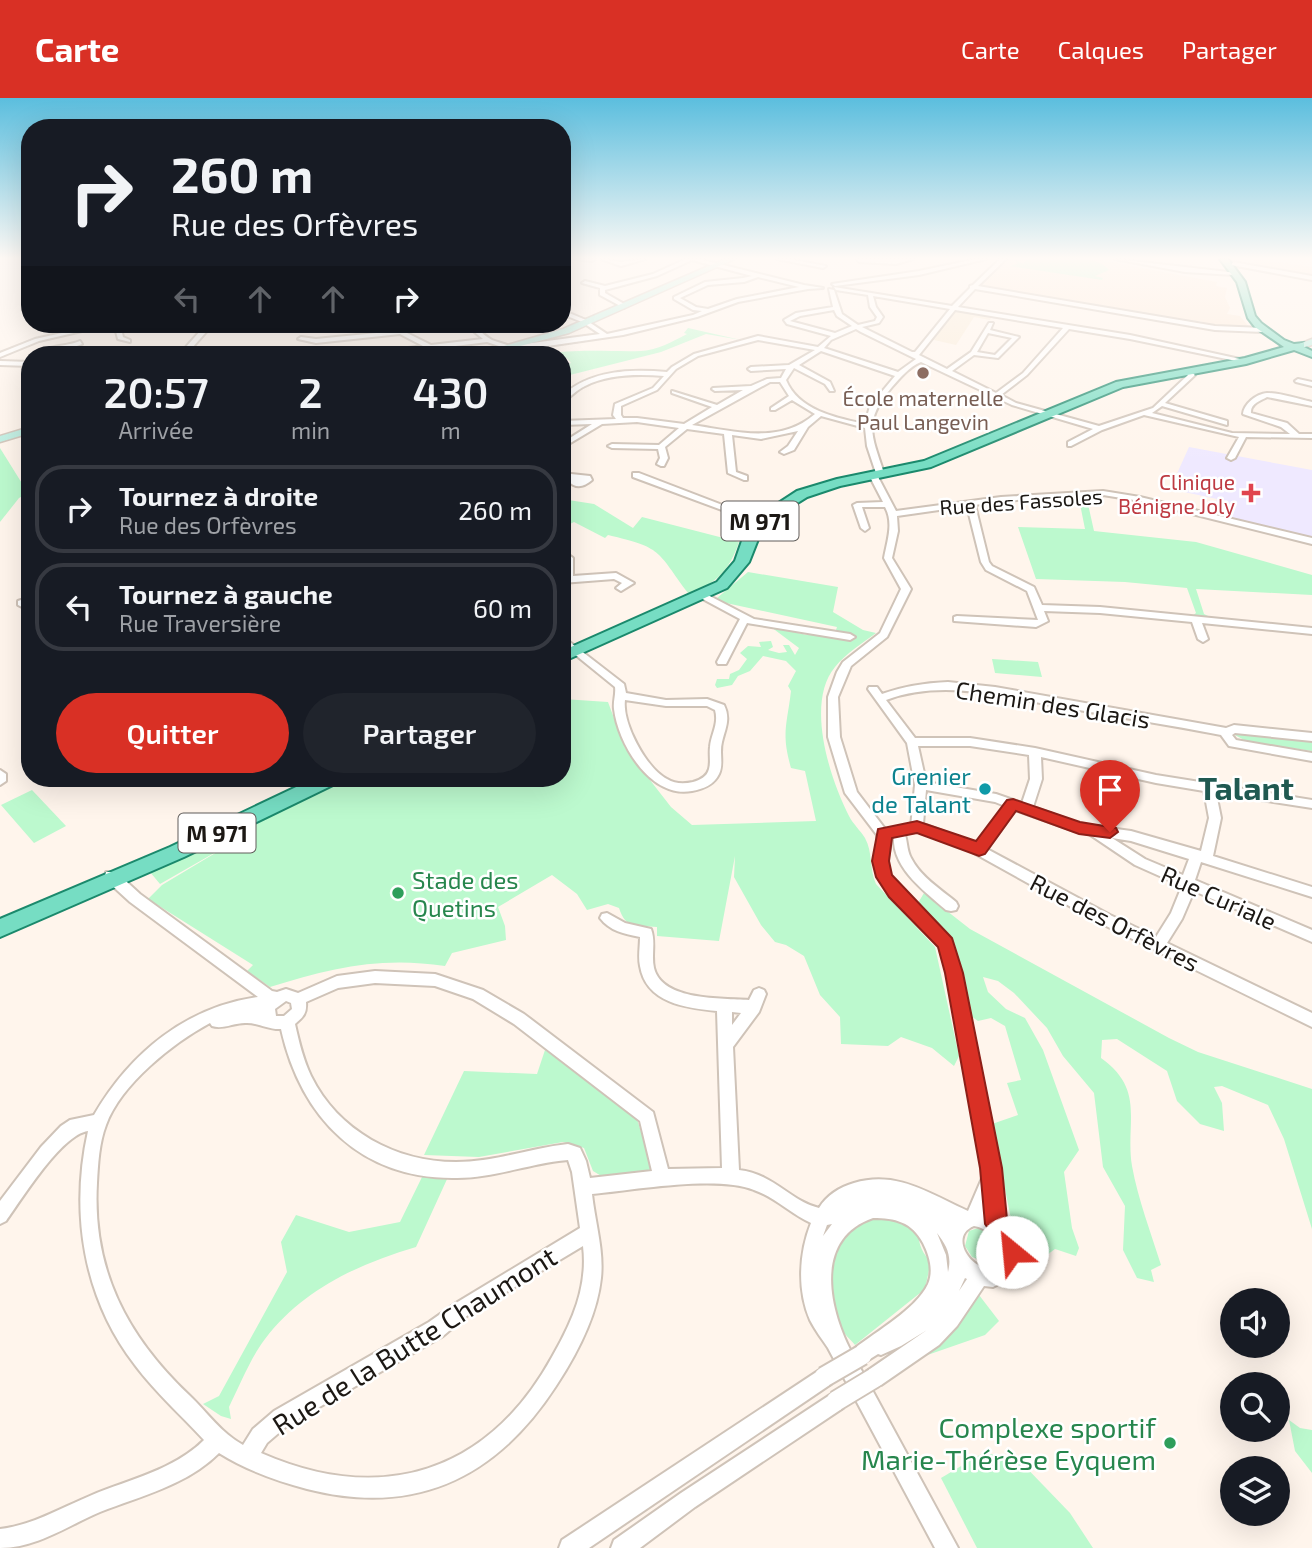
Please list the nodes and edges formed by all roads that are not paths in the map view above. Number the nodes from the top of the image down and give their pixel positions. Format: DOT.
graph roads {
  1 [pos="592,327"];
  2 [pos="646,327"];
  3 [pos="803,327"];
  4 [pos="855,327"];
  5 [pos="939,327"];
  6 [pos="989,327"];
  7 [pos="1067,327"];
  8 [pos="1207,327"];
  9 [pos="1261,327"];
  10 [pos="1267,327"];
  11 [pos="987,331"];
  12 [pos="1265,331"];
  13 [pos="74,333"];
  14 [pos="119,333"];
  15 [pos="391,333"];
  16 [pos="403,333"];
  17 [pos="481,333"];
  18 [pos="556,333"];
  19 [pos="605,335"];
  20 [pos="835,335"];
  21 [pos="301,339"];
  22 [pos="487,340"];
  23 [pos="128,341"];
  24 [pos="80,343"];
  25 [pos="24,346"];
  26 [pos="74,346"];
  27 [pos="427,346"];
  28 [pos="445,346"];
  29 [pos="516,346"];
  30 [pos="534,346"];
  31 [pos="21,347"];
  32 [pos="1306,348"];
  33 [pos="819,349"];
  34 [pos="0,352"];
  35 [pos="973,353"];
  36 [pos="910,354"];
  37 [pos="922,359"];
  38 [pos="1246,361"];
  39 [pos="0,363"];
  40 [pos="21,363"];
  41 [pos="792,366"];
  42 [pos="751,369"];
  43 [pos="1188,371"];
  44 [pos="947,372"];
  45 [pos="670,374"];
  46 [pos="899,375"];
  47 [pos="783,380"];
  48 [pos="1298,381"];
  49 [pos="1312,384"];
  50 [pos="755,388"];
  51 [pos="715,389"];
  52 [pos="832,390"];
  53 [pos="571,392"];
  54 [pos="674,392"];
  55 [pos="996,396"];
  56 [pos="791,398"];
  57 [pos="1161,404"];
  58 [pos="1312,404"];
  59 [pos="720,408"];
  60 [pos="773,409"];
  61 [pos="820,413"];
  62 [pos="1145,413"];
  63 [pos="662,414"];
  64 [pos="1046,414"];
  65 [pos="620,419"];
  66 [pos="602,421"];
  67 [pos="649,421"];
  68 [pos="571,423"];
  69 [pos="1224,423"];
  70 [pos="805,426"];
  71 [pos="866,426"];
  72 [pos="685,427"];
  73 [pos="1098,428"];
  74 [pos="21,433"];
  75 [pos="728,434"];
  76 [pos="1243,436"];
  77 [pos="1297,436"];
  78 [pos="1312,436"];
  79 [pos="0,439"];
  80 [pos="571,440"];
  81 [pos="1071,444"];
  82 [pos="612,446"];
  83 [pos="661,447"];
  84 [pos="784,452"];
  85 [pos="1231,458"];
  86 [pos="661,464"];
  87 [pos="877,474"];
  88 [pos="636,475"];
  89 [pos="744,478"];
  90 [pos="970,503"];
  91 [pos="888,504"];
  92 [pos="893,514"];
  93 [pos="761,521"];
  94 [pos="865,528"];
  95 [pos="1312,541"];
  96 [pos="571,580"];
  97 [pos="621,588"];
  98 [pos="702,595"];
  99 [pos="1039,608"];
  100 [pos="745,618"];
  101 [pos="957,619"];
  102 [pos="1196,620"];
  103 [pos="1312,631"];
  104 [pos="850,637"];
  105 [pos="1203,639"];
  106 [pos="571,653"];
  107 [pos="571,655"];
  108 [pos="722,663"];
  109 [pos="623,696"];
  110 [pos="1227,732"];
  111 [pos="1312,737"];
  112 [pos="912,741"];
  113 [pos="1035,751"];
  114 [pos="1312,757"];
  115 [pos="0,774"];
  116 [pos="0,781"];
  117 [pos="921,785"];
  118 [pos="314,787"];
  119 [pos="1209,788"];
  120 [pos="1013,804"];
  121 [pos="1312,804"];
  122 [pos="1026,808"];
  123 [pos="917,827"];
  124 [pos="1093,832"];
  125 [pos="892,833"];
  126 [pos="979,850"];
  127 [pos="1201,857"];
  128 [pos="117,876"];
  129 [pos="1189,883"];
  130 [pos="1312,892"];
  131 [pos="951,905"];
  132 [pos="0,918"];
  133 [pos="607,918"];
  134 [pos="0,928"];
  135 [pos="1312,936"];
  136 [pos="1158,945"];
  137 [pos="298,999"];
  138 [pos="274,1000"];
  139 [pos="756,1001"];
  140 [pos="724,1004"];
  141 [pos="269,1020"];
  142 [pos="1312,1020"];
  143 [pos="288,1022"];
  144 [pos="193,1026"];
  145 [pos="726,1045"];
  146 [pos="98,1123"];
  147 [pos="991,1168"];
  148 [pos="662,1178"];
  149 [pos="731,1178"];
  150 [pos="582,1187"];
  151 [pos="0,1215"];
  152 [pos="820,1217"];
  153 [pos="969,1218"];
  154 [pos="996,1224"];
  155 [pos="589,1232"];
  156 [pos="953,1239"];
  157 [pos="960,1261"];
  158 [pos="980,1277"];
  159 [pos="825,1297"];
  160 [pos="835,1341"];
  161 [pos="862,1354"];
  162 [pos="218,1440"];
  163 [pos="248,1456"];
  164 [pos="0,1541"];
  165 [pos="570,1548"];
  166 [pos="622,1548"];
  167 [pos="947,1548"];
  1 -- 19 [label="street"];
  2 -- 19 [label="street"];
  3 -- 20 [label="street"];
  4 -- 20 [label="street"];
  4 -- 36 [label="street"];
  5 -- 36 [label="street"];
  6 -- 11 [label="street"];
  7 -- 38 [label="street"];
  7 -- 55 [label="street"];
  8 -- 12 [label="street"];
  9 -- 12 [label="main road"];
  10 -- 32 [label="main road"];
  11 -- 35 [label="street"];
  11 -- 35 [label="street"];
  12 -- 32 [label="main road"];
  13 -- 25 [label="street"];
  14 -- 23 [label="street"];
  15 -- 21 [label="street"];
  16 -- 27 [label="street"];
  17 -- 22 [label="street"];
  18 -- 29 [label="street"];
  19 -- 30 [label="street"];
  20 -- 33 [label="street"];
  22 -- 28 [label="street"];
  22 -- 29 [label="street"];
  24 -- 26 [label="street"];
  31 -- 34 [label="street"];
  32 -- 38 [label="main road, M 971"];
  33 -- 41 [label="street"];
  33 -- 45 [label="street"];
  33 -- 46 [label="street"];
  35 -- 44 [label="street"];
  36 -- 37 [label="street"];
  37 -- 44 [label="street"];
  37 -- 46 [label="street"];
  38 -- 43 [label="main road, M 971"];
  39 -- 40 [label="street"];
  41 -- 42 [label="street"];
  41 -- 47 [label="street"];
  41 -- 52 [label="street"];
  43 -- 57 [label="street"];
  43 -- 64 [label="main road, M 971"];
  44 -- 55 [label="street"];
  45 -- 53 [label="street"];
  45 -- 65 [label="street"];
  46 -- 71 [label="street"];
  47 -- 50 [label="street"];
  47 -- 56 [label="street"];
  48 -- 49 [label="street"];
  50 -- 51 [label="street"];
  50 -- 59 [label="street"];
  54 -- 59 [label="street"];
  55 -- 64 [label="street"];
  56 -- 60 [label="street"];
  56 -- 61 [label="street"];
  57 -- 62 [label="street"];
  57 -- 69 [label="street"];
  58 -- 77 [label="street"];
  59 -- 72 [label="street"];
  61 -- 70 [label="street"];
  61 -- 71 [label="street"];
  62 -- 73 [label="street"];
  62 -- 76 [label="street"];
  63 -- 67 [label="street"];
  64 -- 73 [label="street"];
  64 -- 87 [label="main road, M 971"];
  65 -- 66 [label="street"];
  65 -- 67 [label="street"];
  66 -- 68 [label="street"];
  66 -- 80 [label="street"];
  67 -- 72 [label="street"];
  70 -- 75 [label="street"];
  70 -- 84 [label="street"];
  71 -- 87 [label="street"];
  72 -- 75 [label="street"];
  72 -- 83 [label="street"];
  73 -- 81 [label="street"];
  74 -- 79 [label="street"];
  75 -- 89 [label="street"];
  76 -- 77 [label="street"];
  76 -- 85 [label="street"];
  77 -- 78 [label="street"];
  82 -- 83 [label="street"];
  83 -- 86 [label="street"];
  87 -- 91 [label="street"];
  87 -- 93 [label="main road, M 971"];
  88 -- 93 [label="street"];
  90 -- 92 [label="street, Rue des Fassoles"];
  90 -- 95 [label="street, Rue des Fassoles"];
  90 -- 99 [label="street"];
  91 -- 92 [label="street"];
  91 -- 94 [label="street"];
  92 -- 125 [label="street"];
  93 -- 98 [label="main road, M 971"];
  96 -- 97 [label="street"];
  98 -- 100 [label="street"];
  98 -- 106 [label="main road, M 971"];
  99 -- 101 [label="street"];
  99 -- 102 [label="street"];
  100 -- 104 [label="street"];
  100 -- 108 [label="street"];
  102 -- 103 [label="street"];
  102 -- 105 [label="street"];
  107 -- 109 [label="street"];
  109 -- 109 [label="street"];
  110 -- 111 [label="street"];
  110 -- 112 [label="street, Chemin des Glacis"];
  110 -- 114 [label="street"];
  112 -- 113 [label="street"];
  112 -- 117 [label="street"];
  113 -- 119 [label="street"];
  113 -- 122 [label="street"];
  115 -- 116 [label="street"];
  117 -- 120 [label="street"];
  117 -- 123 [label="street"];
  118 -- 128 [label="main road, M 971"];
  119 -- 121 [label="street"];
  119 -- 127 [label="street"];
  120 -- 122 [label="street"];
  120 -- 126 [label="street"];
  122 -- 124 [label="street"];
  123 -- 125 [label="street"];
  123 -- 126 [label="street, Rue des Orfèvres"];
  124 -- 127 [label="street"];
  124 -- 129 [label="street, Rue Curiale"];
  125 -- 131 [label="street"];
  125 -- 147 [label="street"];
  126 -- 136 [label="street, Rue des Orfèvres"];
  127 -- 129 [label="street"];
  127 -- 130 [label="street"];
  128 -- 132 [label="main road, M 971"];
  128 -- 134 [label="main road, M 971"];
  128 -- 138 [label="street"];
  129 -- 135 [label="street, Rue Curiale"];
  129 -- 136 [label="street"];
  133 -- 140 [label="street"];
  136 -- 142 [label="street, Rue des Orfèvres"];
  137 -- 138 [label="street"];
  137 -- 143 [label="street"];
  137 -- 148 [label="street"];
  138 -- 141 [label="street"];
  138 -- 144 [label="street"];
  139 -- 140 [label="street"];
  139 -- 145 [label="street"];
  140 -- 145 [label="street"];
  141 -- 143 [label="street"];
  141 -- 144 [label="street"];
  143 -- 150 [label="street"];
  144 -- 146 [label="street"];
  145 -- 149 [label="street"];
  146 -- 151 [label="street"];
  146 -- 162 [label="street"];
  147 -- 153 [label="street"];
  147 -- 154 [label="street"];
  148 -- 149 [label="street"];
  148 -- 150 [label="street"];
  149 -- 152 [label="street"];
  150 -- 155 [label="street"];
  152 -- 153 [label="street"];
  152 -- 156 [label="street"];
  152 -- 159 [label="street"];
  152 -- 160 [label="street"];
  153 -- 154 [label="street"];
  153 -- 156 [label="street"];
  154 -- 158 [label="street"];
  155 -- 163 [label="street, Rue de la Butte Chaumont"];
  155 -- 163 [label="street"];
  156 -- 157 [label="street"];
  157 -- 158 [label="street"];
  157 -- 161 [label="street"];
  158 -- 166 [label="street, bridge"];
  159 -- 160 [label="street"];
  159 -- 161 [label="street"];
  160 -- 167 [label="street"];
  161 -- 165 [label="street, bridge"];
  162 -- 163 [label="street"];
  162 -- 164 [label="street"];
}
